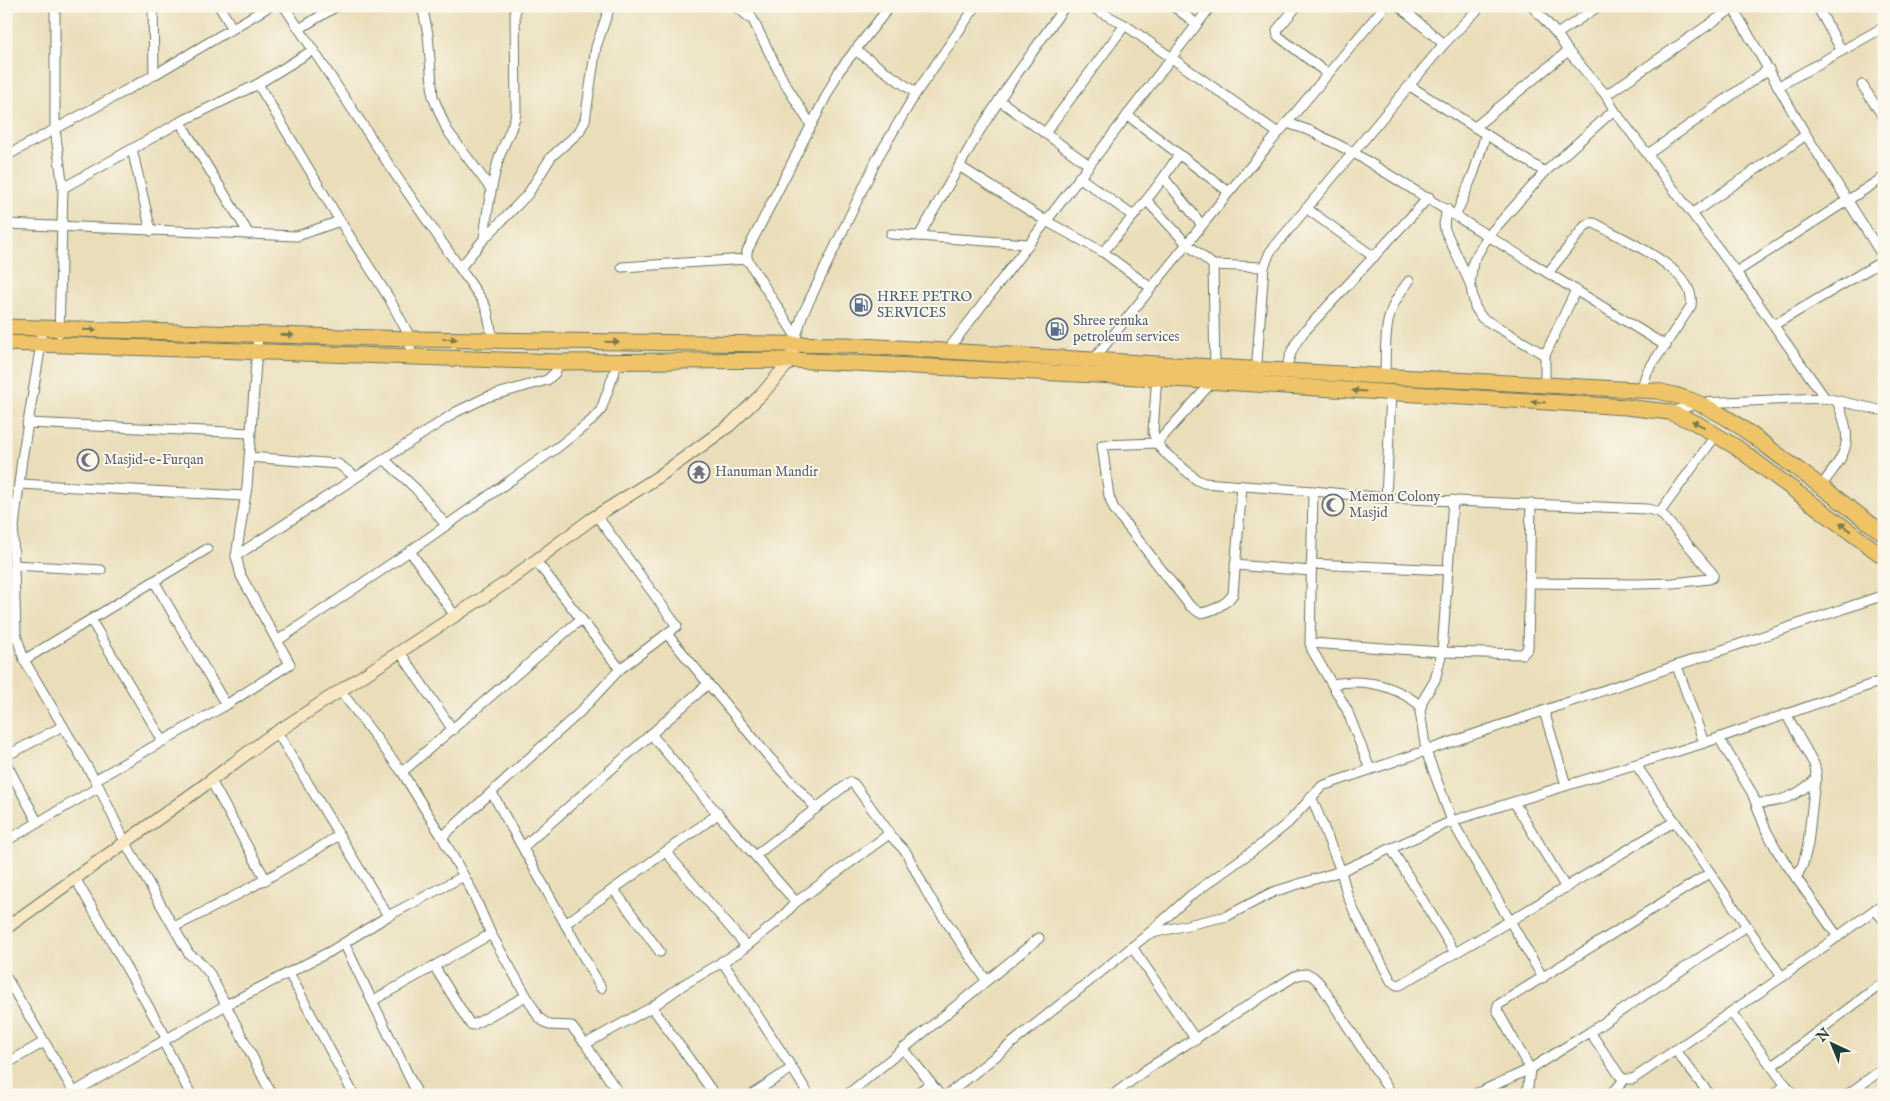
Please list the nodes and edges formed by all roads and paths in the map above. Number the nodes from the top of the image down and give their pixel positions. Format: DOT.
graph roads {
  1 [pos="56,6"];
  2 [pos="153,6"];
  3 [pos="219,6"];
  4 [pos="270,6"];
  5 [pos="284,6"];
  6 [pos="337,6"];
  7 [pos="422,6"];
  8 [pos="515,6"];
  9 [pos="610,6"];
  10 [pos="736,6"];
  11 [pos="746,6"];
  12 [pos="890,6"];
  13 [pos="976,6"];
  14 [pos="1065,6"];
  15 [pos="1089,6"];
  16 [pos="1173,6"];
  17 [pos="1211,6"];
  18 [pos="1297,6"];
  19 [pos="1385,6"];
  20 [pos="1399,6"];
  21 [pos="1481,6"];
  22 [pos="1532,6"];
  23 [pos="1599,6"];
  24 [pos="1816,6"];
  25 [pos="1734,7"];
  26 [pos="754,21"];
  27 [pos="1198,24"];
  28 [pos="1125,25"];
  29 [pos="1884,27"];
  30 [pos="233,29"];
  31 [pos="299,29"];
  32 [pos="1557,34"];
  33 [pos="1444,44"];
  34 [pos="313,50"];
  35 [pos="855,50"];
  36 [pos="1568,51"];
  37 [pos="1842,51"];
  38 [pos="1172,58"];
  39 [pos="1769,69"];
  40 [pos="1328,74"];
  41 [pos="154,75"];
  42 [pos="258,84"];
  43 [pos="1862,85"];
  44 [pos="1410,86"];
  45 [pos="1779,86"];
  46 [pos="916,92"];
  47 [pos="1606,95"];
  48 [pos="999,100"];
  49 [pos="1614,110"];
  50 [pos="1127,115"];
  51 [pos="1884,118"];
  52 [pos="180,122"];
  53 [pos="1287,123"];
  54 [pos="811,125"];
  55 [pos="1475,128"];
  56 [pos="54,129"];
  57 [pos="1045,133"];
  58 [pos="1278,134"];
  59 [pos="1486,134"];
  60 [pos="1806,135"];
  61 [pos="132,149"];
  62 [pos="1354,153"];
  63 [pos="1178,154"];
  64 [pos="1648,154"];
  65 [pos="6,156"];
  66 [pos="1089,164"];
  67 [pos="959,166"];
  68 [pos="1545,172"];
  69 [pos="1079,177"];
  70 [pos="1164,178"];
  71 [pos="1884,178"];
  72 [pos="63,188"];
  73 [pos="491,189"];
  74 [pos="1229,192"];
  75 [pos="1429,198"];
  76 [pos="1848,199"];
  77 [pos="1147,201"];
  78 [pos="1306,208"];
  79 [pos="1447,209"];
  80 [pos="1693,213"];
  81 [pos="1456,215"];
  82 [pos="1133,216"];
  83 [pos="340,221"];
  84 [pos="1046,221"];
  85 [pos="6,224"];
  86 [pos="1202,224"];
  87 [pos="62,228"];
  88 [pos="151,231"];
  89 [pos="249,234"];
  90 [pos="891,234"];
  91 [pos="919,236"];
  92 [pos="1488,236"];
  93 [pos="484,240"];
  94 [pos="1028,244"];
  95 [pos="1187,244"];
  96 [pos="1103,252"];
  97 [pos="1374,257"];
  98 [pos="747,259"];
  99 [pos="1884,259"];
  100 [pos="1213,266"];
  101 [pos="622,267"];
  102 [pos="1264,267"];
  103 [pos="460,268"];
  104 [pos="1736,272"];
  105 [pos="1548,273"];
  106 [pos="1409,281"];
  107 [pos="1470,283"];
  108 [pos="1151,288"];
  109 [pos="1576,290"];
  110 [pos="1774,325"];
  111 [pos="6,327"];
  112 [pos="41,328"];
  113 [pos="59,329"];
  114 [pos="258,334"];
  115 [pos="411,339"];
  116 [pos="493,340"];
  117 [pos="794,340"];
  118 [pos="6,344"];
  119 [pos="41,344"];
  120 [pos="60,345"];
  121 [pos="1666,346"];
  122 [pos="947,351"];
  123 [pos="257,352"];
  124 [pos="1545,355"];
  125 [pos="410,358"];
  126 [pos="791,360"];
  127 [pos="1093,360"];
  128 [pos="560,362"];
  129 [pos="618,362"];
  130 [pos="1157,371"];
  131 [pos="1286,371"];
  132 [pos="1214,374"];
  133 [pos="1385,376"];
  134 [pos="1256,377"];
  135 [pos="1545,385"];
  136 [pos="1641,390"];
  137 [pos="1391,393"];
  138 [pos="1826,398"];
  139 [pos="1836,401"];
  140 [pos="1699,403"];
  141 [pos="1884,411"];
  142 [pos="1669,412"];
  143 [pos="27,423"];
  144 [pos="250,433"];
  145 [pos="1716,435"];
  146 [pos="1157,443"];
  147 [pos="249,457"];
  148 [pos="384,460"];
  149 [pos="356,477"];
  150 [pos="19,484"];
  151 [pos="1242,486"];
  152 [pos="1821,486"];
  153 [pos="1313,491"];
  154 [pos="245,496"];
  155 [pos="1386,498"];
  156 [pos="1453,500"];
  157 [pos="1531,503"];
  158 [pos="1660,512"];
  159 [pos="596,516"];
  160 [pos="446,525"];
  161 [pos="1884,534"];
  162 [pos="207,549"];
  163 [pos="410,551"];
  164 [pos="236,556"];
  165 [pos="1884,557"];
  166 [pos="536,561"];
  167 [pos="14,565"];
  168 [pos="1235,565"];
  169 [pos="1311,567"];
  170 [pos="101,570"];
  171 [pos="1448,570"];
  172 [pos="154,581"];
  173 [pos="1529,583"];
  174 [pos="1884,595"];
  175 [pos="455,616"];
  176 [pos="581,619"];
  177 [pos="91,620"];
  178 [pos="16,634"];
  179 [pos="667,634"];
  180 [pos="6,640"];
  181 [pos="277,641"];
  182 [pos="1310,644"];
  183 [pos="400,652"];
  184 [pos="1442,652"];
  185 [pos="24,660"];
  186 [pos="1676,666"];
  187 [pos="620,669"];
  188 [pos="1884,680"];
  189 [pos="708,684"];
  190 [pos="1332,684"];
  191 [pos="340,690"];
  192 [pos="226,705"];
  193 [pos="1421,706"];
  194 [pos="1544,711"];
  195 [pos="1786,714"];
  196 [pos="63,726"];
  197 [pos="453,730"];
  198 [pos="277,732"];
  199 [pos="651,734"];
  200 [pos="1719,738"];
  201 [pos="163,741"];
  202 [pos="1704,743"];
  203 [pos="1426,752"];
  204 [pos="6,756"];
  205 [pos="6,763"];
  206 [pos="1636,765"];
  207 [pos="1370,769"];
  208 [pos="402,772"];
  209 [pos="1816,779"];
  210 [pos="211,781"];
  211 [pos="97,783"];
  212 [pos="1566,785"];
  213 [pos="492,793"];
  214 [pos="1311,796"];
  215 [pos="1514,802"];
  216 [pos="1757,803"];
  217 [pos="816,808"];
  218 [pos="718,814"];
  219 [pos="1452,821"];
  220 [pos="1675,821"];
  221 [pos="38,823"];
  222 [pos="888,833"];
  223 [pos="339,835"];
  224 [pos="442,837"];
  225 [pos="6,841"];
  226 [pos="125,842"];
  227 [pos="523,847"];
  228 [pos="1391,848"];
  229 [pos="666,852"];
  230 [pos="756,855"];
  231 [pos="1341,871"];
  232 [pos="1710,873"];
  233 [pos="464,876"];
  234 [pos="75,878"];
  235 [pos="1796,878"];
  236 [pos="266,880"];
  237 [pos="1566,888"];
  238 [pos="614,890"];
  239 [pos="796,902"];
  240 [pos="1884,903"];
  241 [pos="1875,910"];
  242 [pos="388,916"];
  243 [pos="1884,920"];
  244 [pos="1510,921"];
  245 [pos="565,924"];
  246 [pos="1747,926"];
  247 [pos="6,928"];
  248 [pos="174,928"];
  249 [pos="491,934"];
  250 [pos="1147,935"];
  251 [pos="1838,937"];
  252 [pos="1039,938"];
  253 [pos="344,943"];
  254 [pos="746,946"];
  255 [pos="1132,947"];
  256 [pos="660,952"];
  257 [pos="1456,953"];
  258 [pos="722,961"];
  259 [pos="434,966"];
  260 [pos="289,973"];
  261 [pos="6,977"];
  262 [pos="1782,977"];
  263 [pos="1543,978"];
  264 [pos="986,980"];
  265 [pos="1884,982"];
  266 [pos="601,988"];
  267 [pos="526,996"];
  268 [pos="372,1001"];
  269 [pos="226,1005"];
  270 [pos="652,1007"];
  271 [pos="1731,1012"];
  272 [pos="1590,1032"];
  273 [pos="165,1040"];
  274 [pos="1196,1040"];
  275 [pos="44,1042"];
  276 [pos="586,1042"];
  277 [pos="904,1048"];
  278 [pos="1675,1050"];
  279 [pos="6,1064"];
  280 [pos="1772,1066"];
  281 [pos="792,1068"];
  282 [pos="1884,1068"];
  283 [pos="1530,1069"];
  284 [pos="1624,1079"];
  285 [pos="931,1083"];
  286 [pos="1786,1085"];
  287 [pos="71,1093"];
  288 [pos="853,1093"];
  289 [pos="191,1095"];
  290 [pos="272,1095"];
  291 [pos="354,1095"];
  292 [pos="418,1095"];
  293 [pos="620,1095"];
  294 [pos="715,1095"];
  295 [pos="750,1095"];
  296 [pos="809,1095"];
  297 [pos="915,1095"];
  298 [pos="940,1095"];
  299 [pos="947,1095"];
  300 [pos="1114,1095"];
  301 [pos="1392,1095"];
  302 [pos="1473,1095"];
  303 [pos="1527,1095"];
  304 [pos="1608,1095"];
  305 [pos="1710,1095"];
  306 [pos="1773,1095"];
  307 [pos="1793,1095"];
  308 [pos="1847,1095"];
  1 -- 56 [label="street"];
  2 -- 41 [label="street"];
  3 -- 30 [label="street"];
  4 -- 30 [label="street"];
  5 -- 31 [label="street"];
  6 -- 31 [label="street"];
  7 -- 73 [label="street"];
  8 -- 73 [label="street"];
  9 -- 93 [label="street"];
  10 -- 26 [label="street"];
  11 -- 26 [label="street"];
  12 -- 35 [label="street"];
  13 -- 46 [label="street"];
  14 -- 48 [label="street"];
  15 -- 28 [label="street"];
  16 -- 27 [label="street"];
  17 -- 27 [label="street"];
  18 -- 40 [label="street"];
  19 -- 40 [label="street"];
  20 -- 33 [label="street"];
  21 -- 33 [label="street"];
  22 -- 32 [label="street"];
  23 -- 32 [label="street"];
  24 -- 37 [label="street"];
  25 -- 39 [label="street"];
  25 -- 47 [label="street"];
  26 -- 54 [label="street"];
  27 -- 38 [label="street"];
  28 -- 38 [label="street"];
  28 -- 57 [label="street"];
  29 -- 37 [label="street"];
  30 -- 41 [label="street"];
  31 -- 34 [label="street"];
  32 -- 36 [label="street"];
  33 -- 44 [label="street"];
  34 -- 42 [label="street"];
  34 -- 103 [label="street"];
  35 -- 46 [label="street"];
  35 -- 54 [label="street"];
  36 -- 47 [label="street"];
  36 -- 55 [label="street"];
  37 -- 45 [label="street"];
  38 -- 50 [label="street"];
  38 -- 58 [label="street"];
  39 -- 45 [label="street"];
  39 -- 64 [label="street"];
  40 -- 53 [label="street"];
  41 -- 56 [label="street"];
  42 -- 52 [label="street"];
  42 -- 83 [label="street"];
  43 -- 51 [label="street"];
  44 -- 55 [label="street"];
  44 -- 62 [label="street"];
  45 -- 60 [label="street"];
  46 -- 117 [label="street"];
  47 -- 49 [label="street"];
  48 -- 57 [label="street"];
  48 -- 67 [label="street"];
  49 -- 64 [label="street"];
  49 -- 68 [label="street"];
  50 -- 63 [label="street"];
  50 -- 66 [label="street"];
  52 -- 61 [label="street"];
  52 -- 89 [label="street"];
  53 -- 58 [label="street"];
  53 -- 62 [label="street"];
  54 -- 98 [label="street"];
  55 -- 59 [label="street"];
  56 -- 65 [label="street"];
  56 -- 72 [label="street"];
  57 -- 66 [label="street"];
  58 -- 74 [label="street"];
  59 -- 68 [label="street"];
  59 -- 81 [label="street"];
  60 -- 76 [label="street"];
  60 -- 80 [label="street"];
  61 -- 72 [label="street"];
  61 -- 88 [label="street"];
  62 -- 75 [label="street"];
  62 -- 78 [label="street"];
  63 -- 70 [label="street"];
  63 -- 74 [label="street"];
  64 -- 80 [label="street"];
  66 -- 69 [label="street"];
  67 -- 84 [label="street"];
  67 -- 91 [label="street"];
  68 -- 92 [label="street"];
  69 -- 82 [label="street"];
  69 -- 84 [label="street"];
  70 -- 77 [label="street"];
  70 -- 86 [label="street"];
  71 -- 76 [label="street"];
  72 -- 87 [label="street"];
  73 -- 93 [label="street"];
  74 -- 86 [label="street"];
  75 -- 79 [label="street"];
  75 -- 97 [label="street"];
  76 -- 99 [label="street"];
  76 -- 104 [label="street"];
  77 -- 82 [label="street"];
  77 -- 95 [label="street"];
  78 -- 97 [label="street"];
  78 -- 102 [label="street"];
  79 -- 81 [label="street"];
  79 -- 107 [label="street"];
  80 -- 104 [label="street"];
  81 -- 92 [label="street"];
  82 -- 96 [label="street"];
  83 -- 89 [label="street"];
  83 -- 115 [label="street"];
  84 -- 94 [label="street"];
  84 -- 96 [label="street"];
  85 -- 87 [label="street"];
  86 -- 95 [label="street"];
  87 -- 88 [label="street"];
  87 -- 113 [label="street"];
  88 -- 89 [label="street"];
  90 -- 91 [label="street"];
  91 -- 94 [label="street"];
  92 -- 105 [label="street"];
  92 -- 107 [label="street"];
  93 -- 103 [label="street"];
  94 -- 122 [label="street"];
  95 -- 100 [label="street"];
  95 -- 108 [label="street"];
  96 -- 108 [label="street"];
  97 -- 131 [label="street"];
  98 -- 101 [label="street"];
  98 -- 117 [label="street"];
  99 -- 110 [label="street"];
  100 -- 102 [label="street"];
  100 -- 132 [label="street"];
  102 -- 134 [label="street"];
  103 -- 116 [label="street"];
  104 -- 110 [label="street"];
  105 -- 109 [label="street"];
  105 -- 121 [label="street"];
  106 -- 133 [label="street"];
  107 -- 124 [label="street"];
  108 -- 127 [label="street"];
  109 -- 121 [label="street"];
  109 -- 124 [label="street"];
  110 -- 138 [label="street"];
  111 -- 112 [label="main road"];
  112 -- 113 [label="main road"];
  112 -- 119 [label="street"];
  113 -- 114 [label="main road, one-way"];
  113 -- 120 [label="street"];
  114 -- 115 [label="main road, one-way"];
  114 -- 123 [label="street"];
  115 -- 116 [label="main road, one-way"];
  115 -- 125 [label="street"];
  116 -- 117 [label="main road, one-way"];
  117 -- 122 [label="main road"];
  117 -- 126 [label="street"];
  118 -- 119 [label="main road"];
  119 -- 120 [label="main road"];
  119 -- 143 [label="street"];
  120 -- 123 [label="main road"];
  121 -- 136 [label="street"];
  122 -- 127 [label="main road"];
  123 -- 125 [label="main road"];
  123 -- 144 [label="street"];
  124 -- 135 [label="street"];
  125 -- 128 [label="main road"];
  126 -- 129 [label="main road"];
  126 -- 130 [label="main road"];
  126 -- 159 [label="street"];
  127 -- 130 [label="main road"];
  128 -- 129 [label="main road"];
  128 -- 148 [label="street"];
  129 -- 160 [label="street"];
  130 -- 132 [label="main road"];
  130 -- 146 [label="street"];
  131 -- 133 [label="main road"];
  131 -- 134 [label="main road"];
  132 -- 134 [label="main road"];
  132 -- 146 [label="street"];
  133 -- 135 [label="main road"];
  137 -- 134 [label="main road, one-way"];
  135 -- 136 [label="main road"];
  136 -- 140 [label="main road"];
  142 -- 137 [label="main road, one-way"];
  137 -- 155 [label="street"];
  138 -- 139 [label="street"];
  138 -- 140 [label="street"];
  139 -- 141 [label="street"];
  139 -- 152 [label="street"];
  140 -- 142 [label="street"];
  140 -- 152 [label="main road"];
  145 -- 142 [label="main road, one-way"];
  143 -- 144 [label="street"];
  143 -- 150 [label="street"];
  144 -- 147 [label="street"];
  145 -- 158 [label="street"];
  165 -- 145 [label="main road, one-way"];
  146 -- 151 [label="street"];
  146 -- 168 [label="street"];
  147 -- 149 [label="street"];
  147 -- 154 [label="street"];
  148 -- 149 [label="street"];
  148 -- 160 [label="street"];
  149 -- 164 [label="street"];
  150 -- 154 [label="street"];
  150 -- 167 [label="street"];
  151 -- 153 [label="street"];
  151 -- 168 [label="street"];
  152 -- 161 [label="main road"];
  153 -- 155 [label="street"];
  153 -- 169 [label="street"];
  154 -- 164 [label="street"];
  155 -- 156 [label="street"];
  156 -- 157 [label="street"];
  156 -- 171 [label="street"];
  157 -- 158 [label="street"];
  157 -- 173 [label="street"];
  158 -- 173 [label="street"];
  159 -- 166 [label="street"];
  159 -- 179 [label="street"];
  160 -- 163 [label="street"];
  162 -- 172 [label="street"];
  163 -- 175 [label="street"];
  163 -- 181 [label="street"];
  164 -- 181 [label="street"];
  166 -- 175 [label="street"];
  166 -- 176 [label="street"];
  167 -- 170 [label="street"];
  167 -- 178 [label="street"];
  168 -- 169 [label="street"];
  169 -- 171 [label="street"];
  169 -- 182 [label="street"];
  171 -- 184 [label="street"];
  172 -- 177 [label="street"];
  172 -- 192 [label="street"];
  173 -- 184 [label="street"];
  174 -- 186 [label="street"];
  175 -- 183 [label="street"];
  176 -- 187 [label="street"];
  176 -- 197 [label="street"];
  177 -- 185 [label="street"];
  177 -- 201 [label="street"];
  178 -- 180 [label="street"];
  178 -- 185 [label="street"];
  179 -- 187 [label="street"];
  179 -- 189 [label="street"];
  181 -- 192 [label="street"];
  182 -- 184 [label="street"];
  182 -- 190 [label="street"];
  183 -- 191 [label="street"];
  183 -- 197 [label="street"];
  184 -- 193 [label="street"];
  185 -- 196 [label="street"];
  186 -- 194 [label="street"];
  186 -- 202 [label="street"];
  187 -- 213 [label="street"];
  188 -- 195 [label="street"];
  189 -- 199 [label="street"];
  189 -- 217 [label="street"];
  190 -- 193 [label="street"];
  190 -- 207 [label="street"];
  191 -- 198 [label="street"];
  191 -- 208 [label="street"];
  192 -- 201 [label="street"];
  193 -- 203 [label="street"];
  194 -- 203 [label="street"];
  194 -- 212 [label="street"];
  195 -- 200 [label="street"];
  195 -- 209 [label="street"];
  196 -- 204 [label="street"];
  196 -- 211 [label="street"];
  197 -- 208 [label="street"];
  198 -- 210 [label="street"];
  198 -- 223 [label="street"];
  199 -- 218 [label="street"];
  199 -- 227 [label="street"];
  200 -- 202 [label="street"];
  200 -- 216 [label="street"];
  201 -- 211 [label="street"];
  202 -- 206 [label="street"];
  203 -- 207 [label="street"];
  203 -- 219 [label="street"];
  205 -- 221 [label="street"];
  206 -- 212 [label="street"];
  206 -- 220 [label="street"];
  207 -- 214 [label="street"];
  208 -- 224 [label="street"];
  209 -- 216 [label="street"];
  209 -- 235 [label="street"];
  210 -- 226 [label="street"];
  210 -- 236 [label="street"];
  211 -- 221 [label="street"];
  211 -- 226 [label="street"];
  212 -- 215 [label="street"];
  213 -- 224 [label="street"];
  213 -- 227 [label="street"];
  214 -- 231 [label="street"];
  214 -- 250 [label="street"];
  215 -- 219 [label="street"];
  215 -- 237 [label="street"];
  216 -- 235 [label="street"];
  217 -- 222 [label="street"];
  217 -- 230 [label="street"];
  218 -- 229 [label="street"];
  218 -- 230 [label="street"];
  219 -- 228 [label="street"];
  219 -- 244 [label="street"];
  220 -- 232 [label="street"];
  220 -- 237 [label="street"];
  221 -- 225 [label="street"];
  222 -- 239 [label="street"];
  222 -- 264 [label="street"];
  223 -- 236 [label="street"];
  223 -- 242 [label="street"];
  224 -- 233 [label="street"];
  226 -- 234 [label="street"];
  226 -- 248 [label="street"];
  227 -- 245 [label="street"];
  228 -- 231 [label="street"];
  228 -- 257 [label="street"];
  229 -- 238 [label="street"];
  229 -- 254 [label="street"];
  230 -- 239 [label="street"];
  231 -- 250 [label="street"];
  231 -- 257 [label="street"];
  232 -- 246 [label="street"];
  232 -- 263 [label="street"];
  233 -- 242 [label="street"];
  233 -- 249 [label="street"];
  234 -- 247 [label="street"];
  234 -- 273 [label="street"];
  235 -- 251 [label="street"];
  236 -- 248 [label="street"];
  237 -- 244 [label="street"];
  238 -- 245 [label="street"];
  238 -- 256 [label="street"];
  239 -- 254 [label="street"];
  240 -- 241 [label="street"];
  241 -- 243 [label="street"];
  241 -- 251 [label="street"];
  242 -- 253 [label="street"];
  244 -- 257 [label="street"];
  244 -- 263 [label="street"];
  245 -- 266 [label="street"];
  246 -- 262 [label="street"];
  246 -- 272 [label="street"];
  248 -- 269 [label="street"];
  249 -- 259 [label="street"];
  249 -- 267 [label="street"];
  250 -- 255 [label="street"];
  251 -- 262 [label="street"];
  252 -- 264 [label="street"];
  253 -- 260 [label="street"];
  253 -- 268 [label="street"];
  254 -- 258 [label="street"];
  255 -- 274 [label="street"];
  255 -- 299 [label="street"];
  258 -- 270 [label="street"];
  258 -- 281 [label="street"];
  259 -- 267 [label="street"];
  259 -- 268 [label="street"];
  260 -- 269 [label="street"];
  260 -- 291 [label="street"];
  261 -- 275 [label="street"];
  262 -- 271 [label="street"];
  263 -- 283 [label="street"];
  264 -- 277 [label="street"];
  265 -- 280 [label="street"];
  267 -- 276 [label="street"];
  268 -- 292 [label="street"];
  269 -- 273 [label="street"];
  269 -- 290 [label="street"];
  270 -- 276 [label="street"];
  270 -- 294 [label="street"];
  271 -- 278 [label="street"];
  271 -- 280 [label="street"];
  272 -- 283 [label="street"];
  272 -- 284 [label="street"];
  273 -- 287 [label="street"];
  273 -- 289 [label="street"];
  274 -- 300 [label="street"];
  274 -- 301 [label="street"];
  275 -- 279 [label="street"];
  275 -- 287 [label="street"];
  276 -- 293 [label="street"];
  277 -- 285 [label="street"];
  277 -- 288 [label="street"];
  278 -- 284 [label="street"];
  278 -- 305 [label="street"];
  280 -- 286 [label="street"];
  281 -- 295 [label="street"];
  281 -- 296 [label="street"];
  282 -- 308 [label="street"];
  283 -- 302 [label="street"];
  283 -- 303 [label="street"];
  284 -- 304 [label="street"];
  285 -- 297 [label="street"];
  285 -- 298 [label="street"];
  286 -- 306 [label="street"];
  286 -- 307 [label="street"];
}
